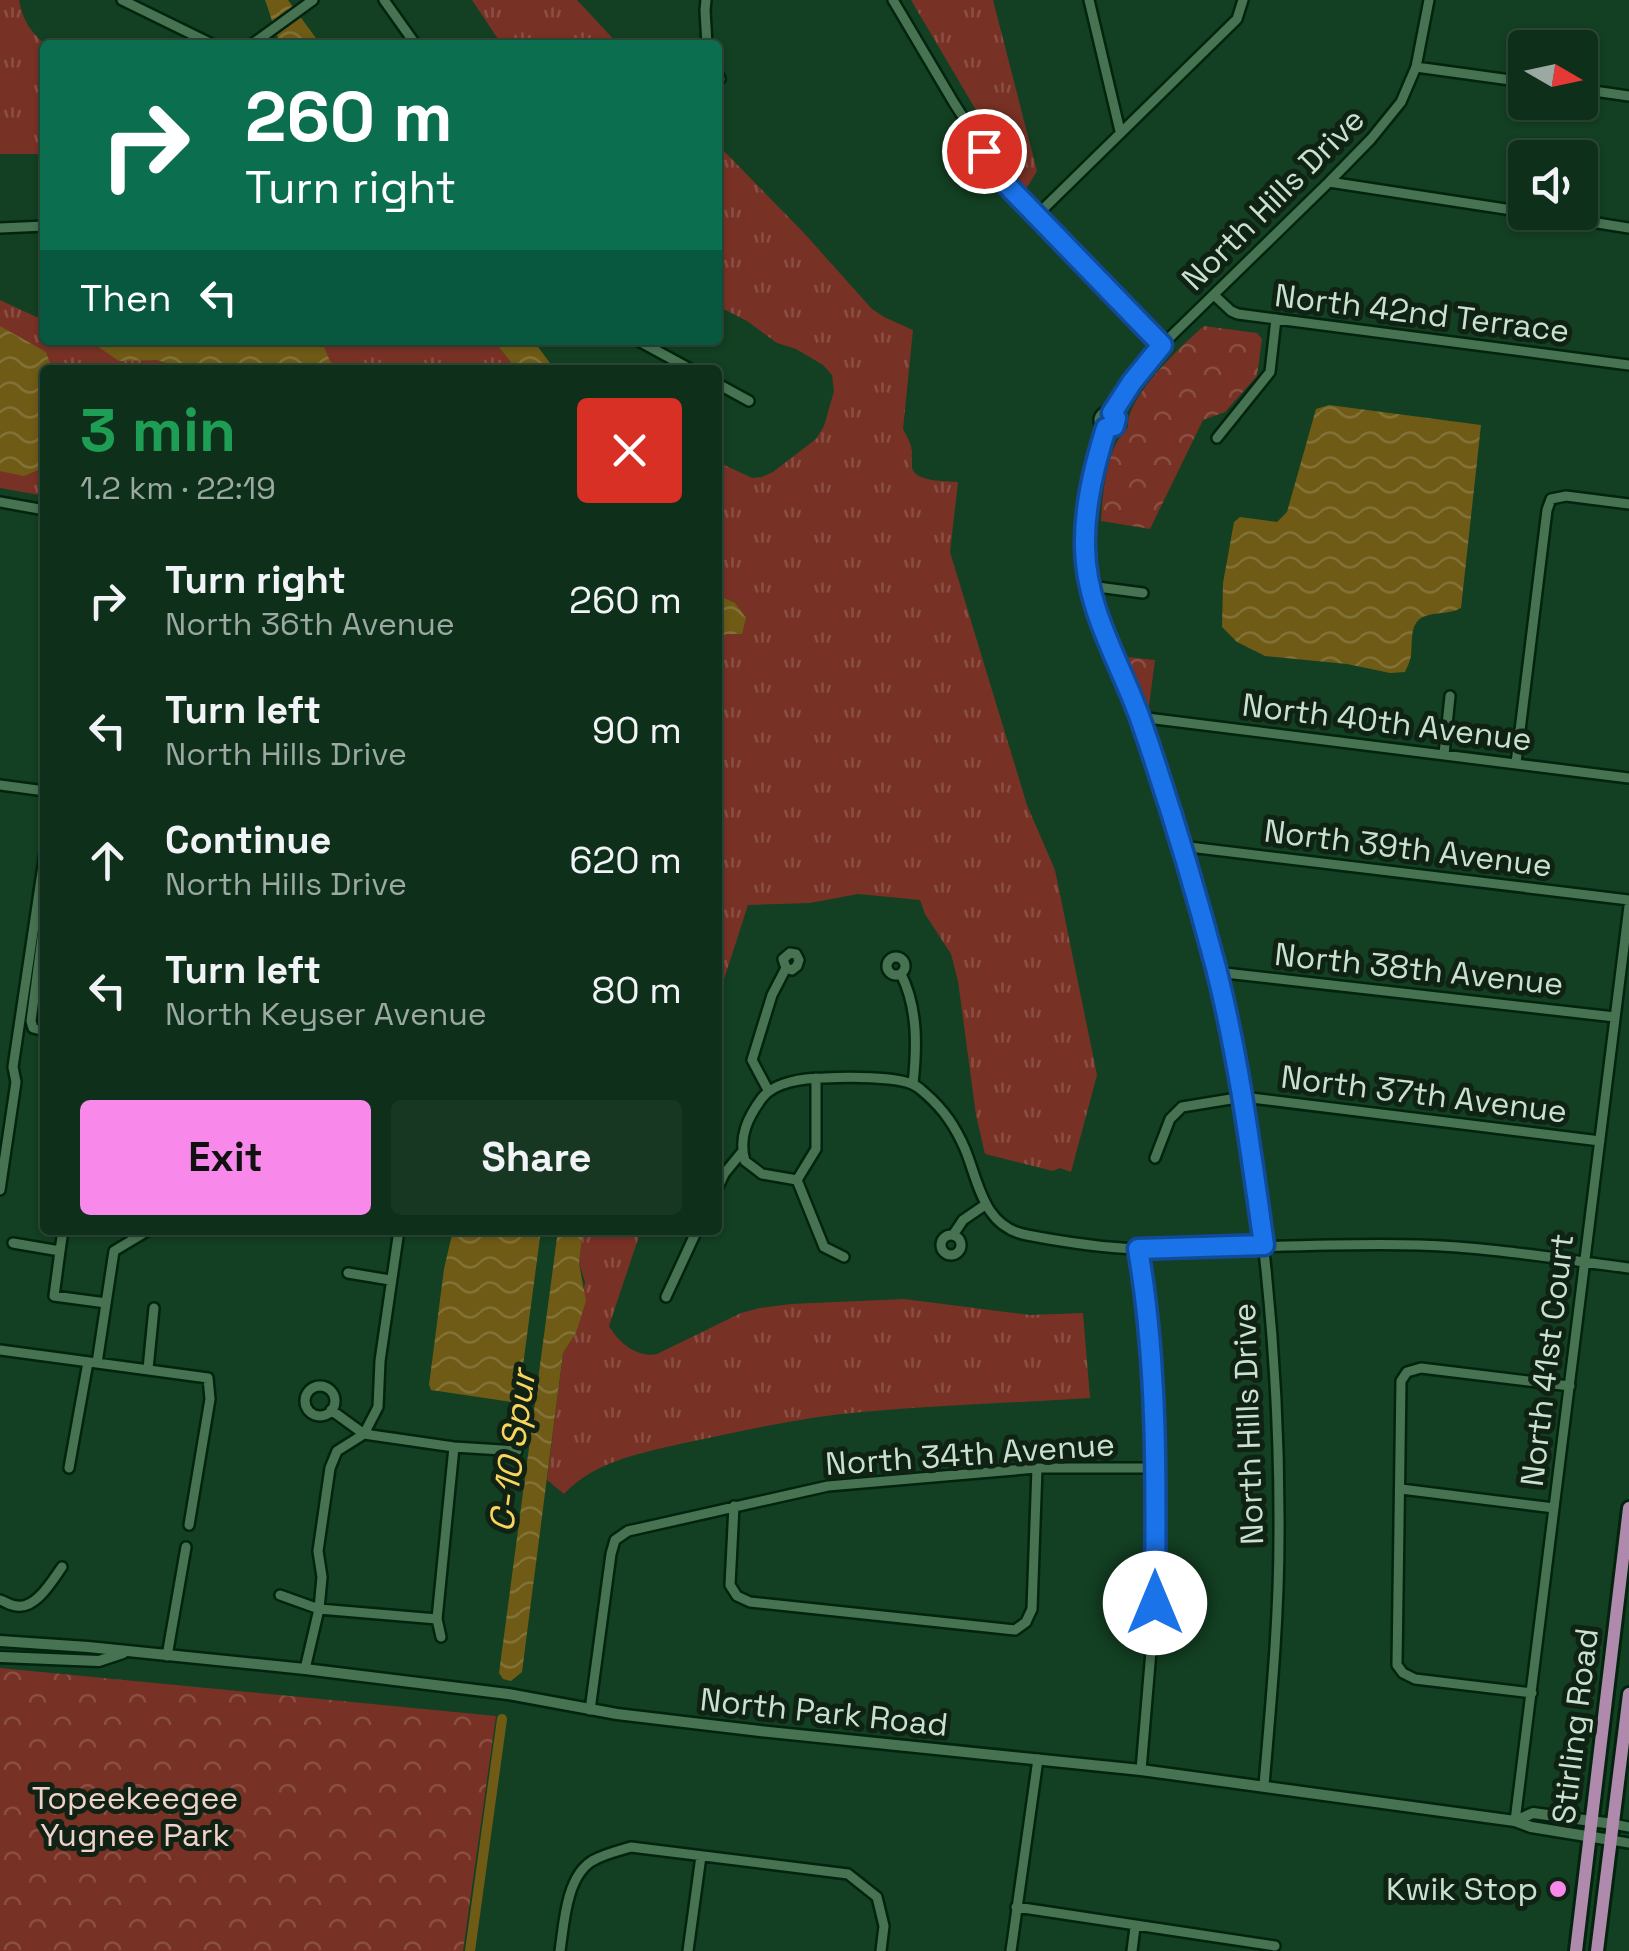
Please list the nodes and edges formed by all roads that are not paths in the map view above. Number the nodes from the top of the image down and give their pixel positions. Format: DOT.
graph roads {
  1 [pos="122,0"];
  2 [pos="313,0"];
  3 [pos="384,0"];
  4 [pos="706,0"];
  5 [pos="893,0"];
  6 [pos="1089,0"];
  7 [pos="1243,0"];
  8 [pos="1428,0"];
  9 [pos="204,40"];
  10 [pos="258,40"];
  11 [pos="412,40"];
  12 [pos="708,40"];
  13 [pos="1416,67"];
  14 [pos="1508,80"];
  15 [pos="1598,92"];
  16 [pos="1629,96"];
  17 [pos="1120,131"];
  18 [pos="1329,182"];
  19 [pos="1508,209"];
  20 [pos="1036,216"];
  21 [pos="1598,223"];
  22 [pos="40,226"];
  23 [pos="0,228"];
  24 [pos="1629,228"];
  25 [pos="1214,296"];
  26 [pos="1276,319"];
  27 [pos="646,345"];
  28 [pos="1162,345"];
  29 [pos="683,365"];
  30 [pos="1629,366"];
  31 [pos="722,386"];
  32 [pos="749,401"];
  33 [pos="1217,438"];
  34 [pos="0,502"];
  35 [pos="1629,504"];
  36 [pos="40,509"];
  37 [pos="1090,586"];
  38 [pos="1143,593"];
  39 [pos="1450,696"];
  40 [pos="1140,717"];
  41 [pos="1444,754"];
  42 [pos="1516,763"];
  43 [pos="1629,778"];
  44 [pos="0,785"];
  45 [pos="40,791"];
  46 [pos="1181,846"];
  47 [pos="40,886"];
  48 [pos="1629,903"];
  49 [pos="40,953"];
  50 [pos="786,968"];
  51 [pos="1216,972"];
  52 [pos="902,974"];
  53 [pos="1616,1017"];
  54 [pos="40,1030"];
  55 [pos="0,1066"];
  56 [pos="13,1067"];
  57 [pos="816,1078"];
  58 [pos="913,1084"];
  59 [pos="768,1090"];
  60 [pos="1243,1096"];
  61 [pos="1600,1142"];
  62 [pos="742,1152"];
  63 [pos="1156,1158"];
  64 [pos="722,1178"];
  65 [pos="797,1180"];
  66 [pos="0,1190"];
  67 [pos="985,1205"];
  68 [pos="62,1235"];
  69 [pos="140,1235"];
  70 [pos="398,1235"];
  71 [pos="696,1235"];
  72 [pos="952,1235"];
  73 [pos="13,1243"];
  74 [pos="1264,1245"];
  75 [pos="1138,1249"];
  76 [pos="60,1251"];
  77 [pos="844,1257"];
  78 [pos="1585,1263"];
  79 [pos="1629,1268"];
  80 [pos="348,1273"];
  81 [pos="390,1280"];
  82 [pos="666,1297"];
  83 [pos="106,1303"];
  84 [pos="154,1308"];
  85 [pos="0,1350"];
  86 [pos="93,1362"];
  87 [pos="148,1369"];
  88 [pos="1570,1386"];
  89 [pos="332,1410"];
  90 [pos="364,1434"];
  91 [pos="454,1447"];
  92 [pos="517,1452"];
  93 [pos="69,1468"];
  94 [pos="1037,1468"];
  95 [pos="1156,1468"];
  96 [pos="1401,1488"];
  97 [pos="734,1506"];
  98 [pos="1554,1508"];
  99 [pos="1629,1508"];
  100 [pos="189,1525"];
  101 [pos="186,1548"];
  102 [pos="62,1568"];
  103 [pos="280,1595"];
  104 [pos="0,1600"];
  105 [pos="318,1610"];
  106 [pos="436,1619"];
  107 [pos="441,1637"];
  108 [pos="0,1641"];
  109 [pos="129,1652"];
  110 [pos="0,1656"];
  111 [pos="168,1656"];
  112 [pos="305,1669"];
  113 [pos="1532,1693"];
  114 [pos="1629,1694"];
  115 [pos="590,1710"];
  116 [pos="1038,1759"];
  117 [pos="1142,1770"];
  118 [pos="1264,1785"];
  119 [pos="1515,1821"];
  120 [pos="1592,1821"];
  121 [pos="1613,1824"];
  122 [pos="1629,1827"];
  123 [pos="1590,1836"];
  124 [pos="1611,1840"];
  125 [pos="1629,1843"];
  126 [pos="701,1856"];
  127 [pos="1016,1908"];
  128 [pos="1135,1926"];
  129 [pos="1239,1946"];
  130 [pos="1275,1946"];
  131 [pos="560,1951"];
  132 [pos="688,1951"];
  133 [pos="881,1951"];
  134 [pos="1011,1951"];
  135 [pos="1132,1951"];
  136 [pos="1576,1951"];
  137 [pos="1598,1951"];
  1 -- 9 [label="street"];
  2 -- 10 [label="street"];
  3 -- 11 [label="street"];
  4 -- 12 [label="street"];
  5 -- 20 [label="street"];
  6 -- 17 [label="street"];
  7 -- 17 [label="street"];
  8 -- 13 [label="street, North Hills Drive"];
  13 -- 14 [label="street"];
  13 -- 18 [label="street, North Hills Drive"];
  15 -- 16 [label="street"];
  17 -- 20 [label="street"];
  18 -- 19 [label="street"];
  18 -- 25 [label="street, North Hills Drive"];
  20 -- 28 [label="street"];
  21 -- 24 [label="street"];
  22 -- 23 [label="street"];
  25 -- 26 [label="street, North 42nd Terrace"];
  25 -- 28 [label="street, North Hills Drive"];
  26 -- 30 [label="street, North 42nd Terrace"];
  26 -- 33 [label="street"];
  27 -- 29 [label="street"];
  28 -- 37 [label="street, North Hills Drive"];
  31 -- 32 [label="street"];
  34 -- 36 [label="street"];
  35 -- 42 [label="street"];
  37 -- 38 [label="street"];
  37 -- 40 [label="street, North Hills Drive"];
  39 -- 41 [label="street"];
  40 -- 41 [label="street, North 40th Avenue"];
  40 -- 46 [label="street, North Hills Drive"];
  41 -- 42 [label="street, North 40th Avenue"];
  42 -- 43 [label="street, North 40th Avenue"];
  44 -- 45 [label="street"];
  46 -- 48 [label="street, North 39th Avenue"];
  46 -- 51 [label="street, North Hills Drive"];
  47 -- 56 [label="street"];
  48 -- 53 [label="street, North 41st Court"];
  49 -- 54 [label="street"];
  50 -- 59 [label="street"];
  51 -- 53 [label="street, North 38th Avenue"];
  51 -- 60 [label="street, North Hills Drive"];
  52 -- 58 [label="street"];
  53 -- 61 [label="street, North 41st Court"];
  55 -- 56 [label="street"];
  56 -- 66 [label="street"];
  57 -- 58 [label="street"];
  57 -- 59 [label="street"];
  57 -- 65 [label="street"];
  58 -- 67 [label="street"];
  59 -- 62 [label="street"];
  60 -- 61 [label="street, North 37th Avenue"];
  60 -- 63 [label="street, North 37th Avenue"];
  60 -- 74 [label="street, North Hills Drive"];
  61 -- 78 [label="street, North 41st Court"];
  62 -- 64 [label="street"];
  62 -- 65 [label="street"];
  65 -- 77 [label="street"];
  67 -- 72 [label="street"];
  67 -- 75 [label="street"];
  68 -- 76 [label="street"];
  69 -- 83 [label="street"];
  70 -- 81 [label="street"];
  71 -- 82 [label="street"];
  73 -- 76 [label="street"];
  74 -- 75 [label="street"];
  74 -- 78 [label="street"];
  74 -- 118 [label="street, North Hills Drive"];
  75 -- 95 [label="street"];
  76 -- 83 [label="street"];
  78 -- 79 [label="street"];
  78 -- 88 [label="street, North 41st Court"];
  80 -- 81 [label="street"];
  81 -- 90 [label="street"];
  83 -- 86 [label="street"];
  84 -- 87 [label="street"];
  85 -- 86 [label="street"];
  86 -- 87 [label="street"];
  86 -- 93 [label="street"];
  87 -- 100 [label="street"];
  88 -- 96 [label="street"];
  88 -- 98 [label="street, North 41st Court"];
  89 -- 90 [label="street"];
  90 -- 91 [label="street"];
  90 -- 105 [label="street"];
  91 -- 92 [label="street"];
  91 -- 106 [label="street"];
  94 -- 95 [label="street, North 34th Avenue"];
  94 -- 97 [label="street, North 34th Avenue"];
  94 -- 97 [label="street"];
  95 -- 117 [label="street"];
  96 -- 98 [label="street"];
  96 -- 113 [label="street"];
  97 -- 115 [label="street, North 34th Avenue"];
  98 -- 113 [label="street, North 41st Court"];
  99 -- 120 [label="main road, Stirling Road"];
  101 -- 111 [label="street"];
  102 -- 104 [label="street"];
  103 -- 105 [label="street"];
  105 -- 106 [label="street"];
  105 -- 112 [label="street"];
  106 -- 107 [label="street"];
  108 -- 109 [label="street, North Park Road"];
  109 -- 110 [label="street, North Park Road"];
  109 -- 111 [label="street, North Park Road"];
  111 -- 112 [label="street, North Park Road"];
  112 -- 115 [label="street, North Park Road"];
  113 -- 119 [label="street, North 41st Court"];
  114 -- 121 [label="main road, Stirling Road"];
  115 -- 116 [label="street, North Park Road"];
  116 -- 117 [label="street, North Park Road"];
  116 -- 127 [label="street"];
  117 -- 118 [label="street, North Park Road"];
  118 -- 119 [label="street, North Park Road"];
  119 -- 120 [label="street, North Park Road"];
  119 -- 123 [label="street, North Park Road"];
  120 -- 121 [label="street, North Park Road"];
  120 -- 123 [label="main road, Stirling Road"];
  121 -- 122 [label="street"];
  121 -- 124 [label="main road, Stirling Road"];
  123 -- 124 [label="street, North Park Road"];
  123 -- 136 [label="main road, Stirling Road"];
  124 -- 125 [label="street"];
  124 -- 137 [label="main road, Stirling Road"];
  126 -- 131 [label="street"];
  126 -- 132 [label="street"];
  126 -- 133 [label="street"];
  127 -- 128 [label="street"];
  127 -- 134 [label="street"];
  128 -- 129 [label="street"];
  128 -- 135 [label="street"];
  129 -- 130 [label="street"];
}
